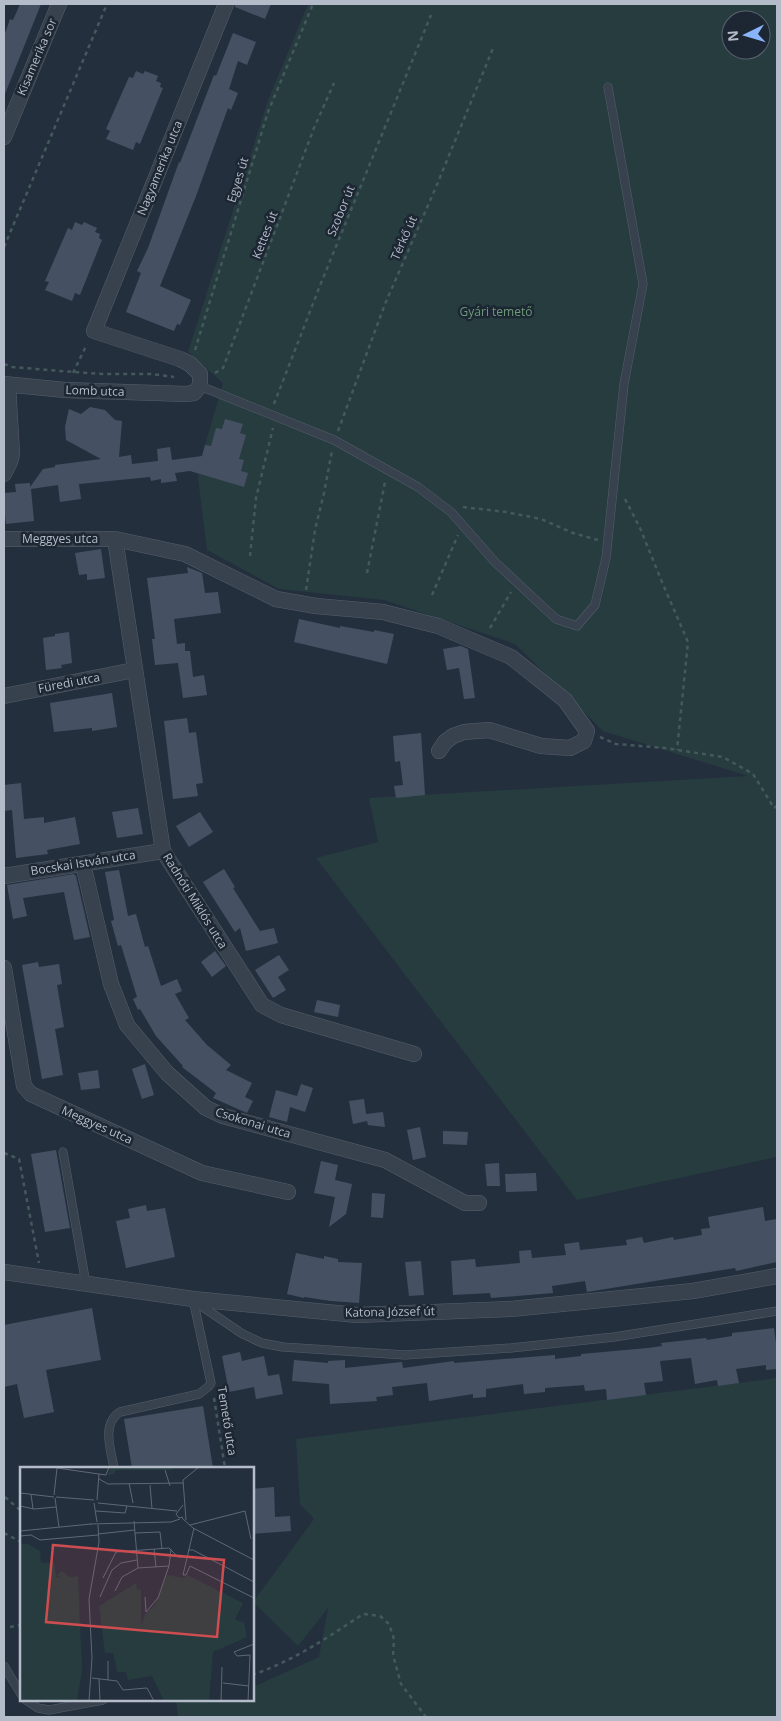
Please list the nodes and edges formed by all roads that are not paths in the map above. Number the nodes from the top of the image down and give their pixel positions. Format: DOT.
graph roads {
  1 [pos="60,4"];
  2 [pos="226,4"];
  3 [pos="608,87"];
  4 [pos="4,138"];
  5 [pos="200,383"];
  6 [pos="6,385"];
  7 [pos="4,474"];
  8 [pos="4,539"];
  9 [pos="115,539"];
  10 [pos="134,670"];
  11 [pos="4,696"];
  12 [pos="439,751"];
  13 [pos="163,851"];
  14 [pos="83,864"];
  15 [pos="4,876"];
  16 [pos="4,968"];
  17 [pos="414,1054"];
  18 [pos="63,1152"];
  19 [pos="288,1192"];
  20 [pos="478,1203"];
  21 [pos="4,1272"];
  22 [pos="777,1276"];
  23 [pos="86,1284"];
  24 [pos="193,1299"];
  25 [pos="777,1311"];
  26 [pos="114,1467"];
  27 [pos="4,1666"];
  28 [pos="20,1692"];
  29 [pos="28,1701"];
  30 [pos="98,1701"];
  1 -- 4 [label="street, Kisamerika sor"];
  2 -- 5 [label="street, Nagyamerika utca"];
  3 -- 5 [label="lane"];
  5 -- 6 [label="street, Lomb utca"];
  6 -- 7 [label="street"];
  8 -- 9 [label="street, Meggyes utca"];
  9 -- 10 [label="street, Radnóti Miklós utca"];
  9 -- 12 [label="street, Meggyes utca"];
  10 -- 11 [label="street, Füredi utca"];
  10 -- 13 [label="street, Radnóti Miklós utca"];
  13 -- 14 [label="street, Bocskai István utca"];
  13 -- 17 [label="street, Radnóti Miklós utca"];
  14 -- 15 [label="street, Bocskai István utca"];
  14 -- 20 [label="street, Csokonai utca"];
  16 -- 19 [label="street, Meggyes utca"];
  18 -- 23 [label="lane"];
  21 -- 23 [label="street, Katona József út"];
  22 -- 24 [label="street, Katona József út"];
  23 -- 24 [label="street, Katona József út"];
  24 -- 25 [label="lane"];
  24 -- 26 [label="lane"];
  27 -- 28 [label="lane"];
  29 -- 30 [label="lane"];
}
